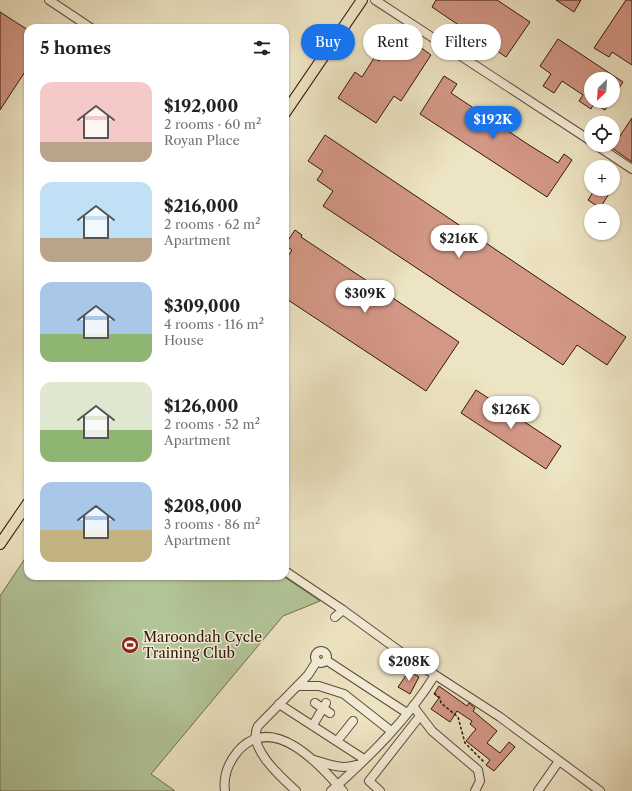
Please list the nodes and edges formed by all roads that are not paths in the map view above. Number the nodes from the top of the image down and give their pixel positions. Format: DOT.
graph roads {
  1 [pos="49,0"];
  2 [pos="362,0"];
  3 [pos="375,0"];
  4 [pos="85,24"];
  5 [pos="289,108"];
  6 [pos="584,137"];
  7 [pos="606,152"];
  8 [pos="632,169"];
  9 [pos="24,508"];
  10 [pos="0,544"];
  11 [pos="289,574"];
  12 [pos="343,610"];
  13 [pos="335,618"];
  14 [pos="435,675"];
  15 [pos="298,686"];
  16 [pos="314,703"];
  17 [pos="279,704"];
  18 [pos="413,706"];
  19 [pos="407,713"];
  20 [pos="420,716"];
  21 [pos="353,721"];
  22 [pos="313,725"];
  23 [pos="391,731"];
  24 [pos="256,739"];
  25 [pos="338,741"];
  26 [pos="311,760"];
  27 [pos="559,761"];
  28 [pos="362,762"];
  29 [pos="340,788"];
  30 [pos="225,791"];
  31 [pos="296,791"];
  32 [pos="331,791"];
  33 [pos="380,791"];
  34 [pos="476,791"];
  35 [pos="538,791"];
  36 [pos="600,791"];
  1 -- 4 [label="street"];
  2 -- 5 [label="main road"];
  3 -- 6 [label="street"];
  7 -- 8 [label="street"];
  9 -- 10 [label="main road"];
  11 -- 12 [label="street"];
  12 -- 13 [label="street"];
  12 -- 14 [label="street"];
  14 -- 18 [label="street"];
  14 -- 27 [label="street"];
  15 -- 17 [label="street"];
  15 -- 19 [label="street"];
  15 -- 23 [label="street"];
  16 -- 22 [label="street"];
  17 -- 22 [label="street"];
  17 -- 24 [label="street"];
  18 -- 19 [label="street"];
  18 -- 20 [label="street"];
  19 -- 23 [label="street"];
  20 -- 33 [label="street"];
  20 -- 34 [label="street"];
  21 -- 25 [label="street"];
  22 -- 25 [label="street"];
  23 -- 28 [label="street"];
  24 -- 26 [label="street"];
  24 -- 30 [label="street"];
  24 -- 31 [label="street"];
  25 -- 28 [label="street"];
  26 -- 28 [label="street"];
  26 -- 29 [label="street"];
  27 -- 35 [label="street"];
  27 -- 36 [label="street"];
  28 -- 29 [label="street"];
  29 -- 32 [label="street"];
}
